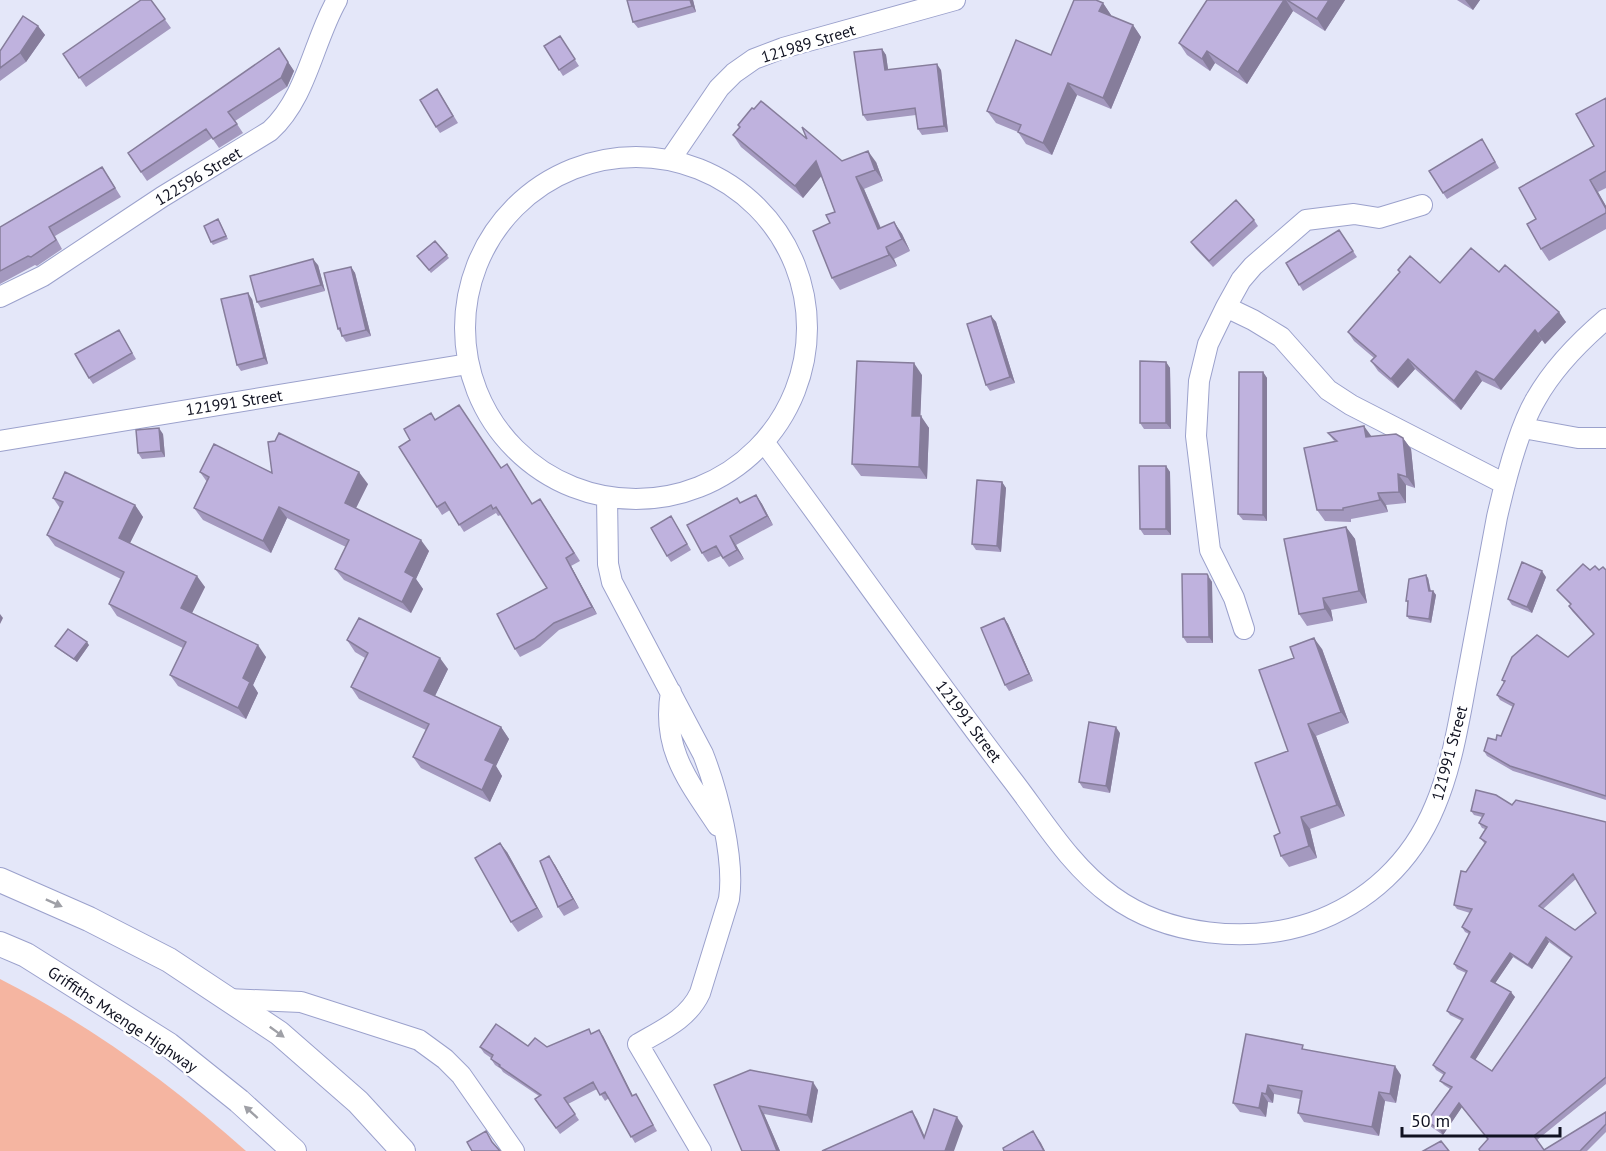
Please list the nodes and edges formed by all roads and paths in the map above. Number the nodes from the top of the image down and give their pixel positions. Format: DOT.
graph roads {
  1 [pos="337,0"];
  2 [pos="955,0"];
  3 [pos="670,160"];
  4 [pos="1422,205"];
  5 [pos="0,297"];
  6 [pos="1226,307"];
  7 [pos="1606,319"];
  8 [pos="468,364"];
  9 [pos="1523,428"];
  10 [pos="1606,438"];
  11 [pos="0,441"];
  12 [pos="764,442"];
  13 [pos="1505,484"];
  14 [pos="607,497"];
  15 [pos="1244,629"];
  16 [pos="0,880"];
  17 [pos="0,944"];
  18 [pos="227,999"];
  19 [pos="294,1151"];
  20 [pos="403,1151"];
  21 [pos="514,1151"];
  22 [pos="701,1151"];
  1 -- 5 [label="street, 122596 Street"];
  2 -- 3 [label="street, 121989 Street"];
  3 -- 8 [label="street"];
  3 -- 12 [label="street"];
  4 -- 6 [label="street"];
  6 -- 13 [label="street"];
  6 -- 15 [label="street"];
  7 -- 9 [label="street, 121991 Street"];
  8 -- 11 [label="street, 121991 Street"];
  8 -- 14 [label="street"];
  9 -- 10 [label="street"];
  9 -- 13 [label="street, 121991 Street"];
  12 -- 13 [label="street, 121991 Street"];
  12 -- 14 [label="street"];
  14 -- 22 [label="street"];
  16 -- 18 [label="street, one-way"];
  19 -- 17 [label="street, Griffiths Mxenge Highway, one-way"];
  18 -- 20 [label="street, one-way"];
  18 -- 21 [label="street"];
}
